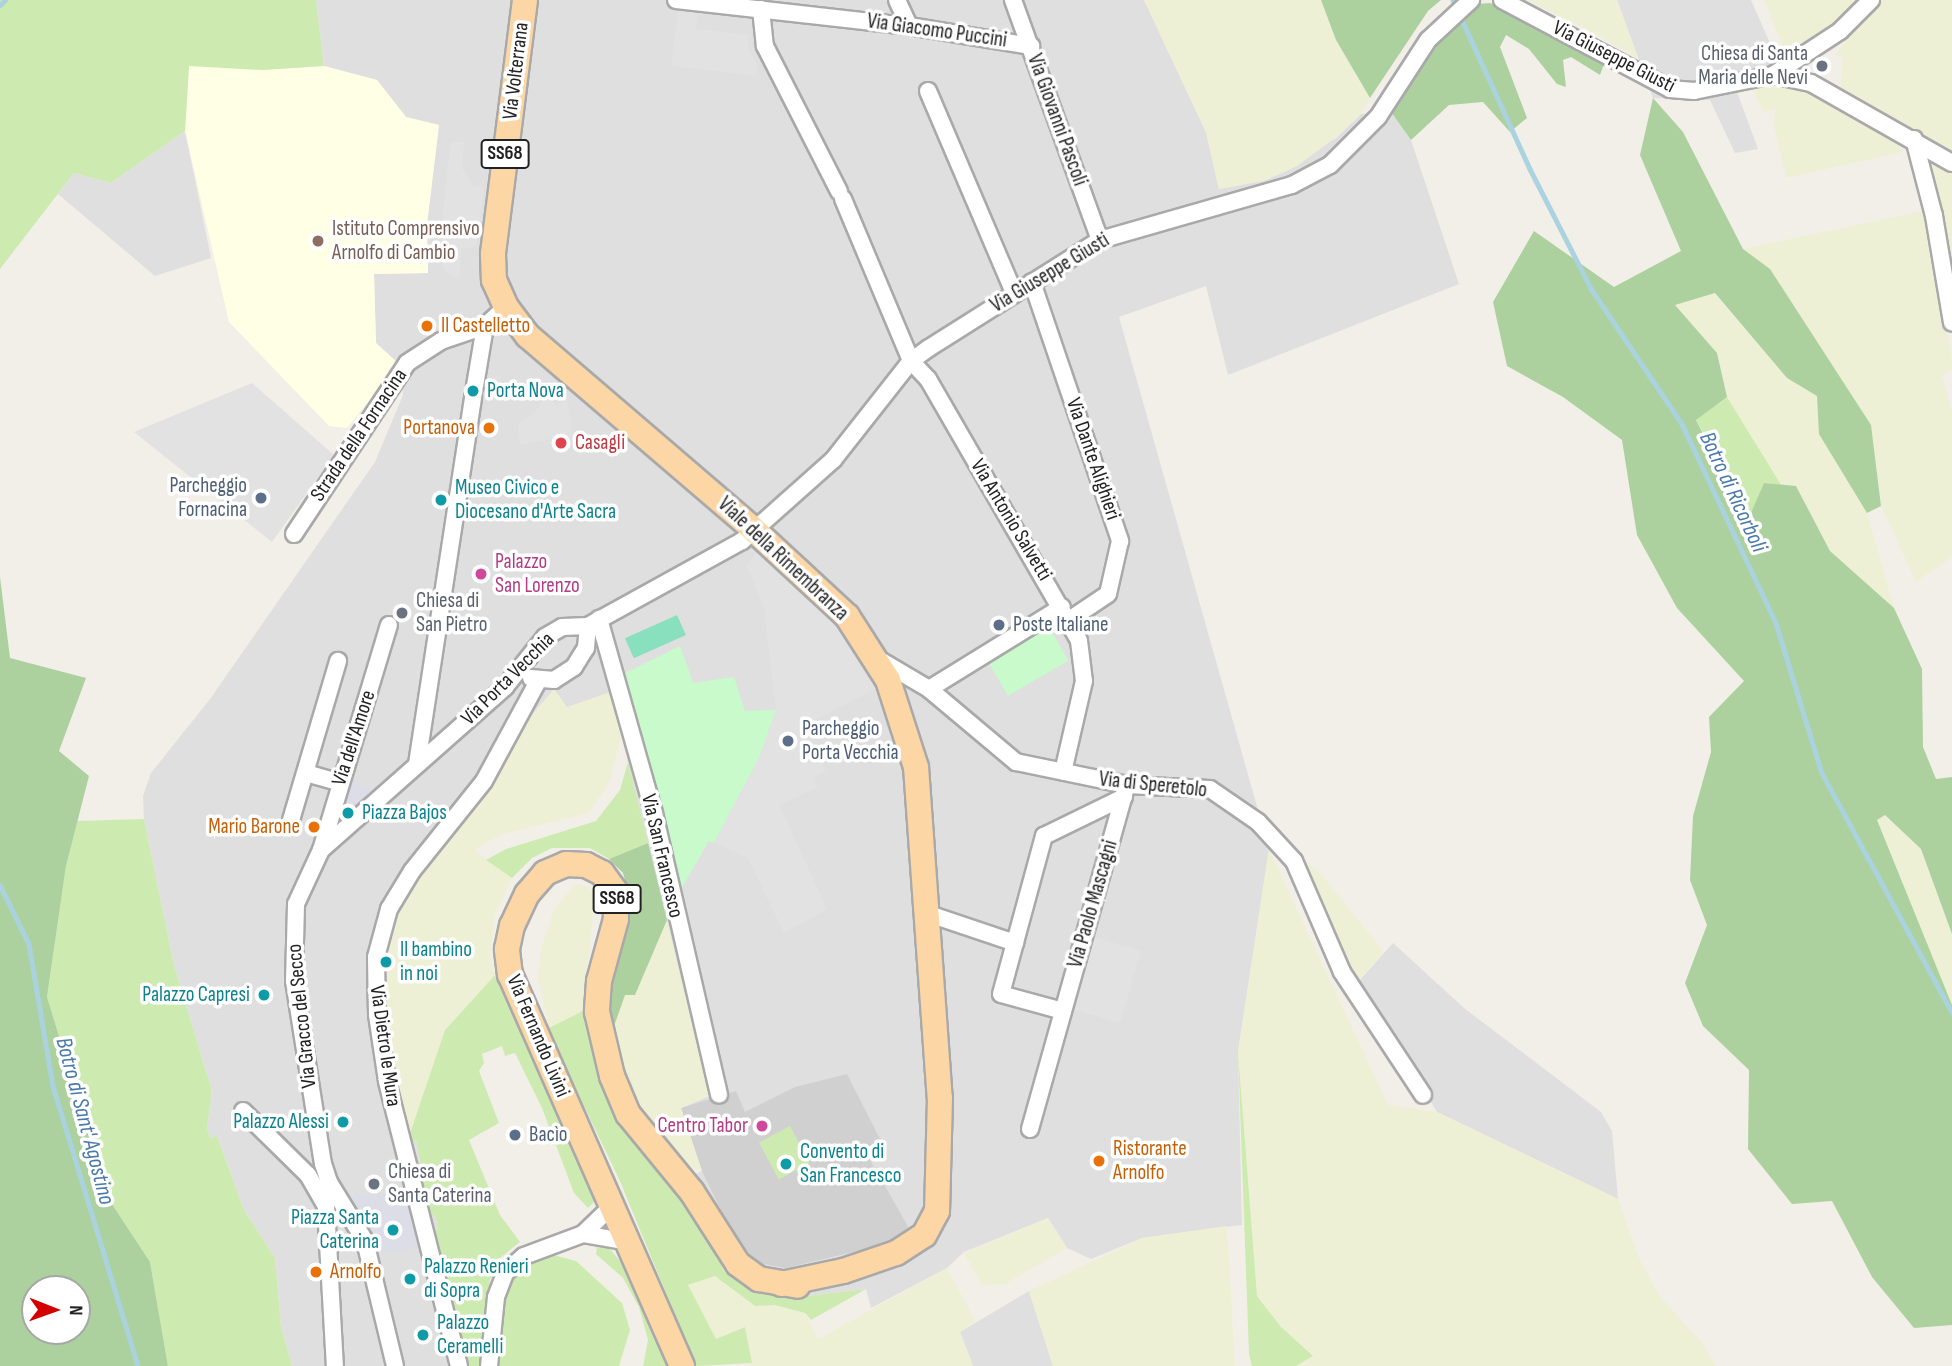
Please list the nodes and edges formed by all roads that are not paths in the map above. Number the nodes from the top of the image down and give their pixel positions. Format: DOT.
graph roads {
  1 [pos="525,0"];
  2 [pos="676,0"];
  3 [pos="897,0"];
  4 [pos="1013,0"];
  5 [pos="1472,0"];
  6 [pos="1502,0"];
  7 [pos="1871,0"];
  8 [pos="693,1"];
  9 [pos="761,9"];
  10 [pos="909,26"];
  11 [pos="1031,46"];
  12 [pos="1773,75"];
  13 [pos="928,91"];
  14 [pos="1914,139"];
  15 [pos="1952,163"];
  16 [pos="1100,240"];
  17 [pos="1032,282"];
  18 [pos="1014,293"];
  19 [pos="506,307"];
  20 [pos="1952,322"];
  21 [pos="483,334"];
  22 [pos="911,361"];
  23 [pos="754,530"];
  24 [pos="294,534"];
  25 [pos="1065,614"];
  26 [pos="593,622"];
  27 [pos="389,625"];
  28 [pos="878,659"];
  29 [pos="338,662"];
  30 [pos="524,668"];
  31 [pos="538,681"];
  32 [pos="929,690"];
  33 [pos="417,764"];
  34 [pos="1063,772"];
  35 [pos="306,773"];
  36 [pos="340,783"];
  37 [pos="1125,791"];
  38 [pos="291,820"];
  39 [pos="321,850"];
  40 [pos="929,914"];
  41 [pos="1015,943"];
  42 [pos="1063,1011"];
  43 [pos="719,1094"];
  44 [pos="1423,1095"];
  45 [pos="243,1111"];
  46 [pos="1030,1129"];
  47 [pos="329,1182"];
  48 [pos="613,1205"];
  49 [pos="326,1208"];
  50 [pos="583,1234"];
  51 [pos="629,1242"];
  52 [pos="781,1284"];
  53 [pos="335,1366"];
  54 [pos="395,1366"];
  55 [pos="459,1366"];
  56 [pos="489,1366"];
  57 [pos="682,1366"];
  1 -- 19 [label="main road, Via Volterrana / SS68"];
  2 -- 8 [label="street, Via Giacomo Puccini"];
  3 -- 10 [label="street"];
  4 -- 11 [label="street, Via Giovanni Pascoli"];
  5 -- 16 [label="street, Via Giuseppe Giusti"];
  6 -- 12 [label="street, Via Giuseppe Giusti"];
  7 -- 12 [label="street"];
  8 -- 9 [label="street, Via Giacomo Puccini"];
  9 -- 10 [label="street, Via Giacomo Puccini"];
  9 -- 22 [label="street, Via Antonio Salvetti"];
  10 -- 11 [label="street, Via Giacomo Puccini"];
  11 -- 16 [label="street, Via Giovanni Pascoli"];
  12 -- 14 [label="street"];
  13 -- 18 [label="street"];
  14 -- 15 [label="street"];
  14 -- 20 [label="street"];
  16 -- 17 [label="street, Via Giuseppe Giusti"];
  17 -- 18 [label="street, Via Giuseppe Giusti"];
  17 -- 25 [label="street, Via Dante Alighieri"];
  18 -- 22 [label="street, Via Giuseppe Giusti"];
  19 -- 21 [label="street, Strada della Fornacina"];
  19 -- 23 [label="main road, Viale della Rimembranza / SS68"];
  21 -- 24 [label="street, Strada della Fornacina"];
  21 -- 33 [label="street"];
  22 -- 23 [label="street, Via Giuseppe Giusti"];
  22 -- 25 [label="street, Via Antonio Salvetti"];
  23 -- 26 [label="street, Via Porta Vecchia"];
  23 -- 28 [label="main road, Viale della Rimembranza / SS68"];
  25 -- 32 [label="street, Via Dante Alighieri"];
  25 -- 34 [label="street, Via Antonio Salvetti"];
  26 -- 30 [label="street, Via Porta Vecchia"];
  26 -- 31 [label="street"];
  26 -- 43 [label="street, Via San Francesco"];
  27 -- 36 [label="street, Via dell'Amore"];
  28 -- 32 [label="street, Via di Speretolo"];
  28 -- 40 [label="main road, Viale della Rimembranza / SS68"];
  29 -- 35 [label="street"];
  30 -- 31 [label="street"];
  30 -- 33 [label="street, Via Porta Vecchia"];
  31 -- 55 [label="street, Via Dietro le Mura"];
  32 -- 34 [label="street, Via di Speretolo"];
  33 -- 39 [label="street, Via Gracco del Secco"];
  34 -- 37 [label="street, Via di Speretolo"];
  35 -- 36 [label="street"];
  35 -- 38 [label="street"];
  36 -- 39 [label="street, Via dell'Amore"];
  37 -- 41 [label="street, Via Paolo Mascagni"];
  37 -- 42 [label="street, Via Paolo Mascagni"];
  37 -- 44 [label="street, Via di Speretolo"];
  39 -- 47 [label="street, Via Gracco del Secco"];
  40 -- 41 [label="street"];
  40 -- 52 [label="main road, Viale della Rimembranza / SS68"];
  41 -- 42 [label="street, Via Paolo Mascagni"];
  42 -- 46 [label="street, Via Paolo Mascagni"];
  45 -- 49 [label="street"];
  47 -- 49 [label="street"];
  47 -- 54 [label="street"];
  48 -- 50 [label="street"];
  48 -- 51 [label="main road, SS68"];
  48 -- 52 [label="main road, Via Fernando Livini / SS68"];
  49 -- 53 [label="street"];
  50 -- 51 [label="street"];
  50 -- 56 [label="street"];
  51 -- 57 [label="main road, SS68"];
}
